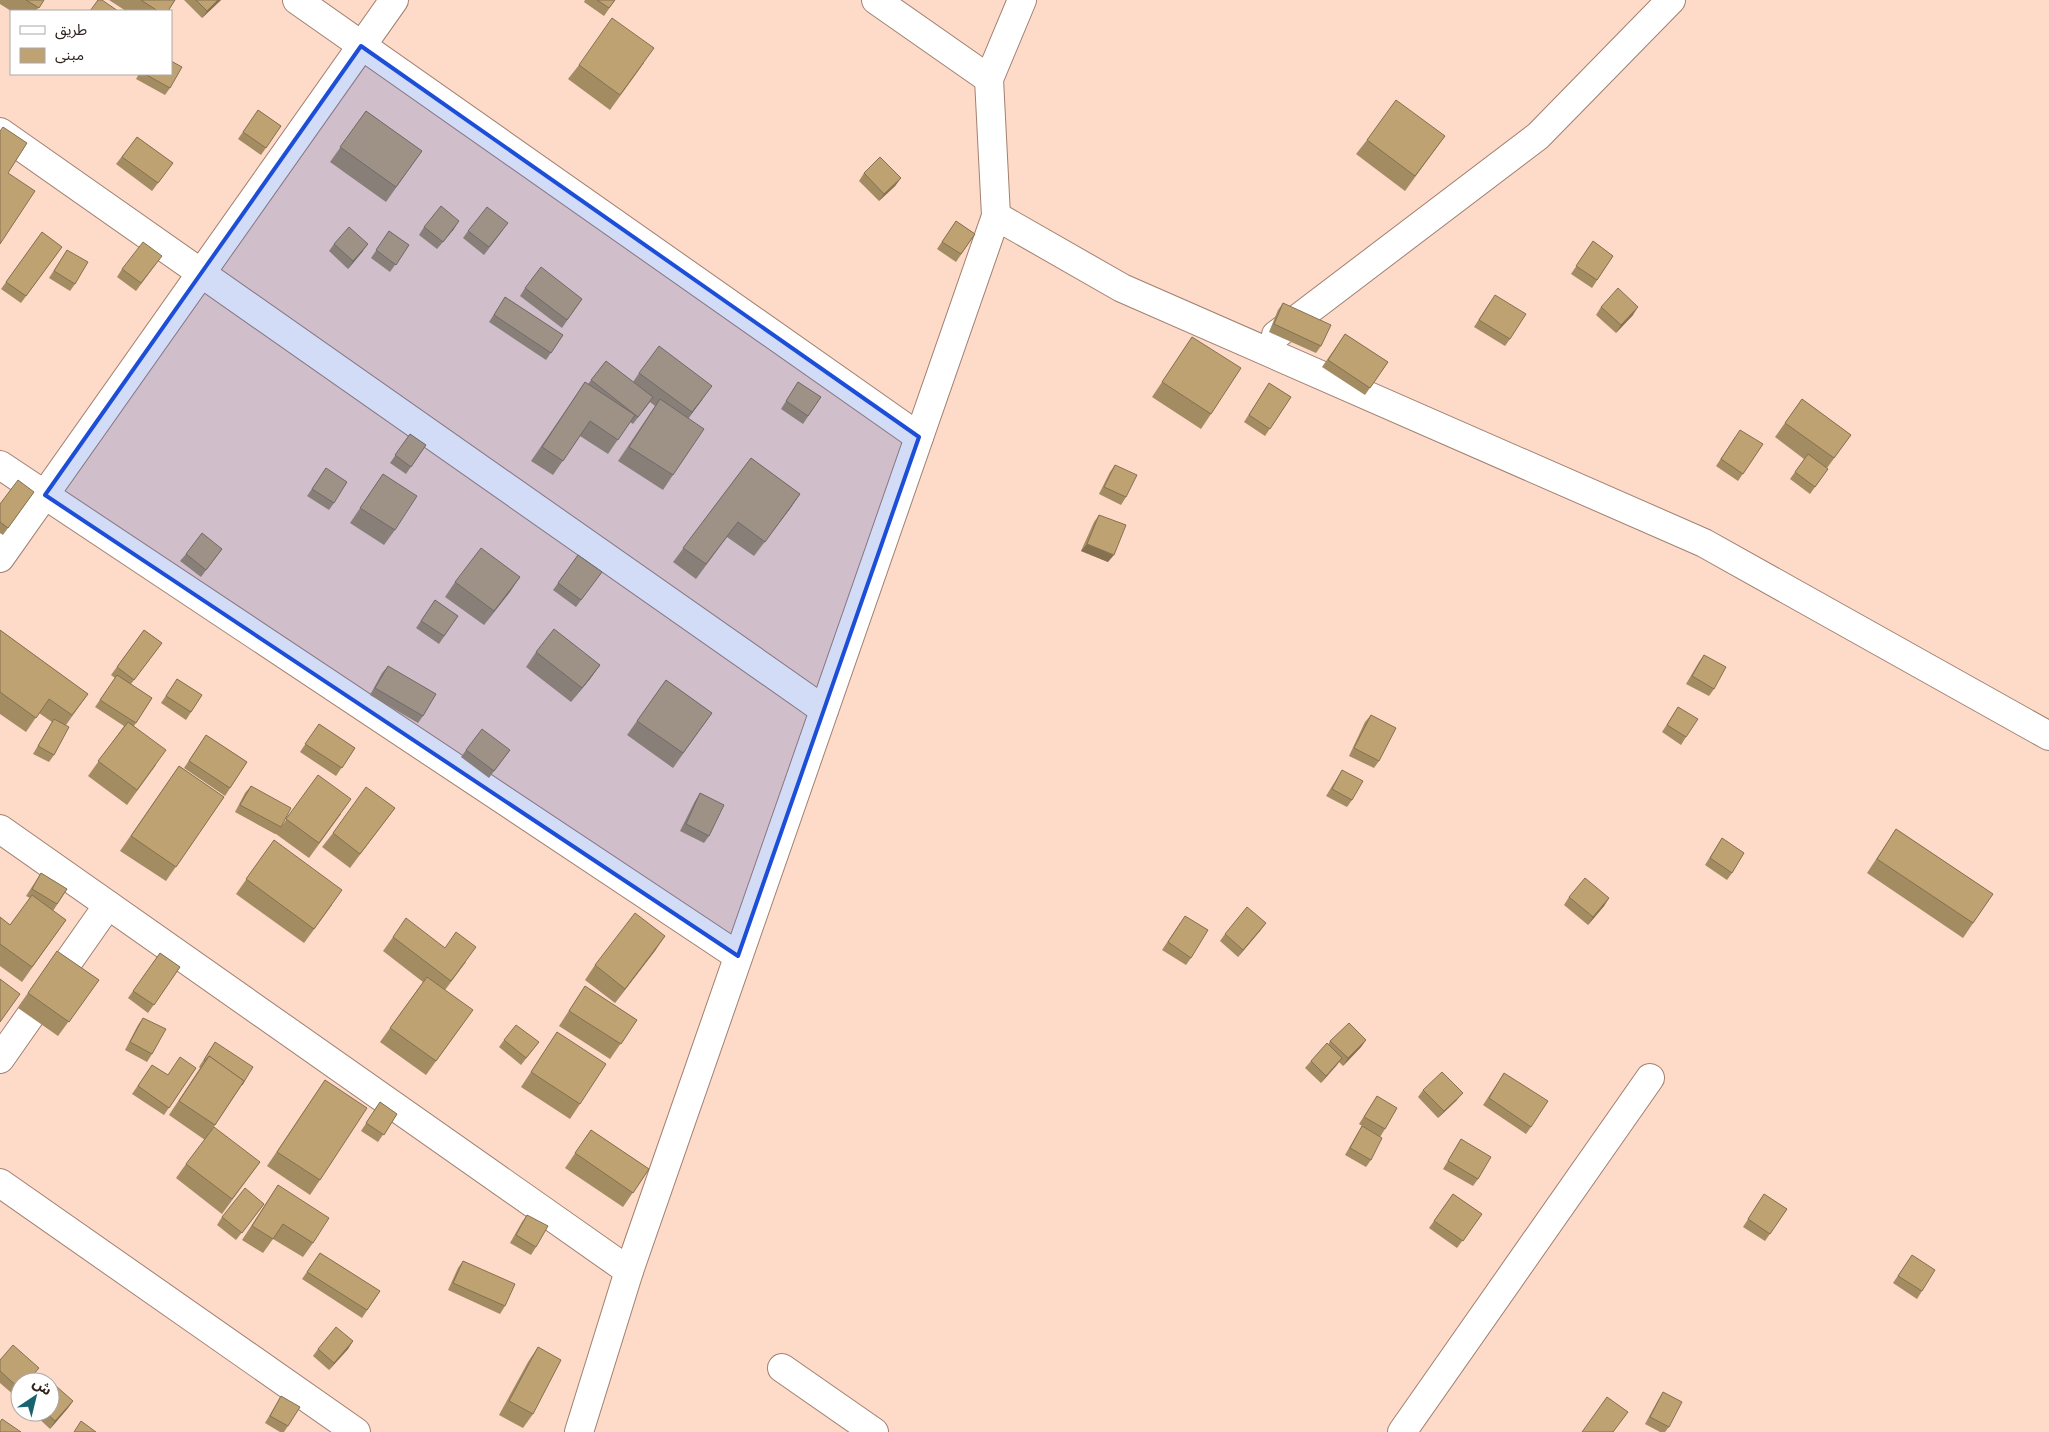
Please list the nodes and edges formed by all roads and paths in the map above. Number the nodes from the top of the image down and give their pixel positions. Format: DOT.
graph roads {
  1 [pos="297,0"];
  2 [pos="394,0"];
  3 [pos="876,0"];
  4 [pos="1022,0"];
  5 [pos="1671,0"];
  6 [pos="361,46"];
  7 [pos="989,79"];
  8 [pos="0,132"];
  9 [pos="996,216"];
  10 [pos="201,273"];
  11 [pos="1259,348"];
  12 [pos="919,437"];
  13 [pos="0,465"];
  14 [pos="45,495"];
  15 [pos="0,558"];
  16 [pos="824,710"];
  17 [pos="2049,736"];
  18 [pos="0,829"];
  19 [pos="108,905"];
  20 [pos="738,956"];
  21 [pos="0,1059"];
  22 [pos="1650,1078"];
  23 [pos="0,1183"];
  24 [pos="629,1271"];
  25 [pos="782,1368"];
  26 [pos="356,1432"];
  27 [pos="579,1432"];
  28 [pos="874,1432"];
  29 [pos="1402,1432"];
  1 -- 6 [label="street"];
  2 -- 6 [label="street"];
  3 -- 7 [label="street"];
  4 -- 7 [label="street"];
  5 -- 11 [label="street"];
  6 -- 10 [label="street"];
  6 -- 12 [label="street"];
  7 -- 9 [label="street"];
  8 -- 10 [label="street"];
  9 -- 11 [label="street"];
  9 -- 12 [label="street"];
  10 -- 14 [label="street"];
  10 -- 16 [label="street"];
  11 -- 17 [label="street"];
  12 -- 16 [label="street"];
  13 -- 14 [label="street"];
  14 -- 15 [label="street"];
  14 -- 20 [label="street"];
  16 -- 20 [label="street"];
  18 -- 19 [label="street"];
  19 -- 21 [label="street"];
  19 -- 24 [label="street"];
  20 -- 24 [label="street"];
  22 -- 29 [label="street"];
  23 -- 26 [label="street"];
  24 -- 27 [label="street"];
  25 -- 28 [label="street"];
}
